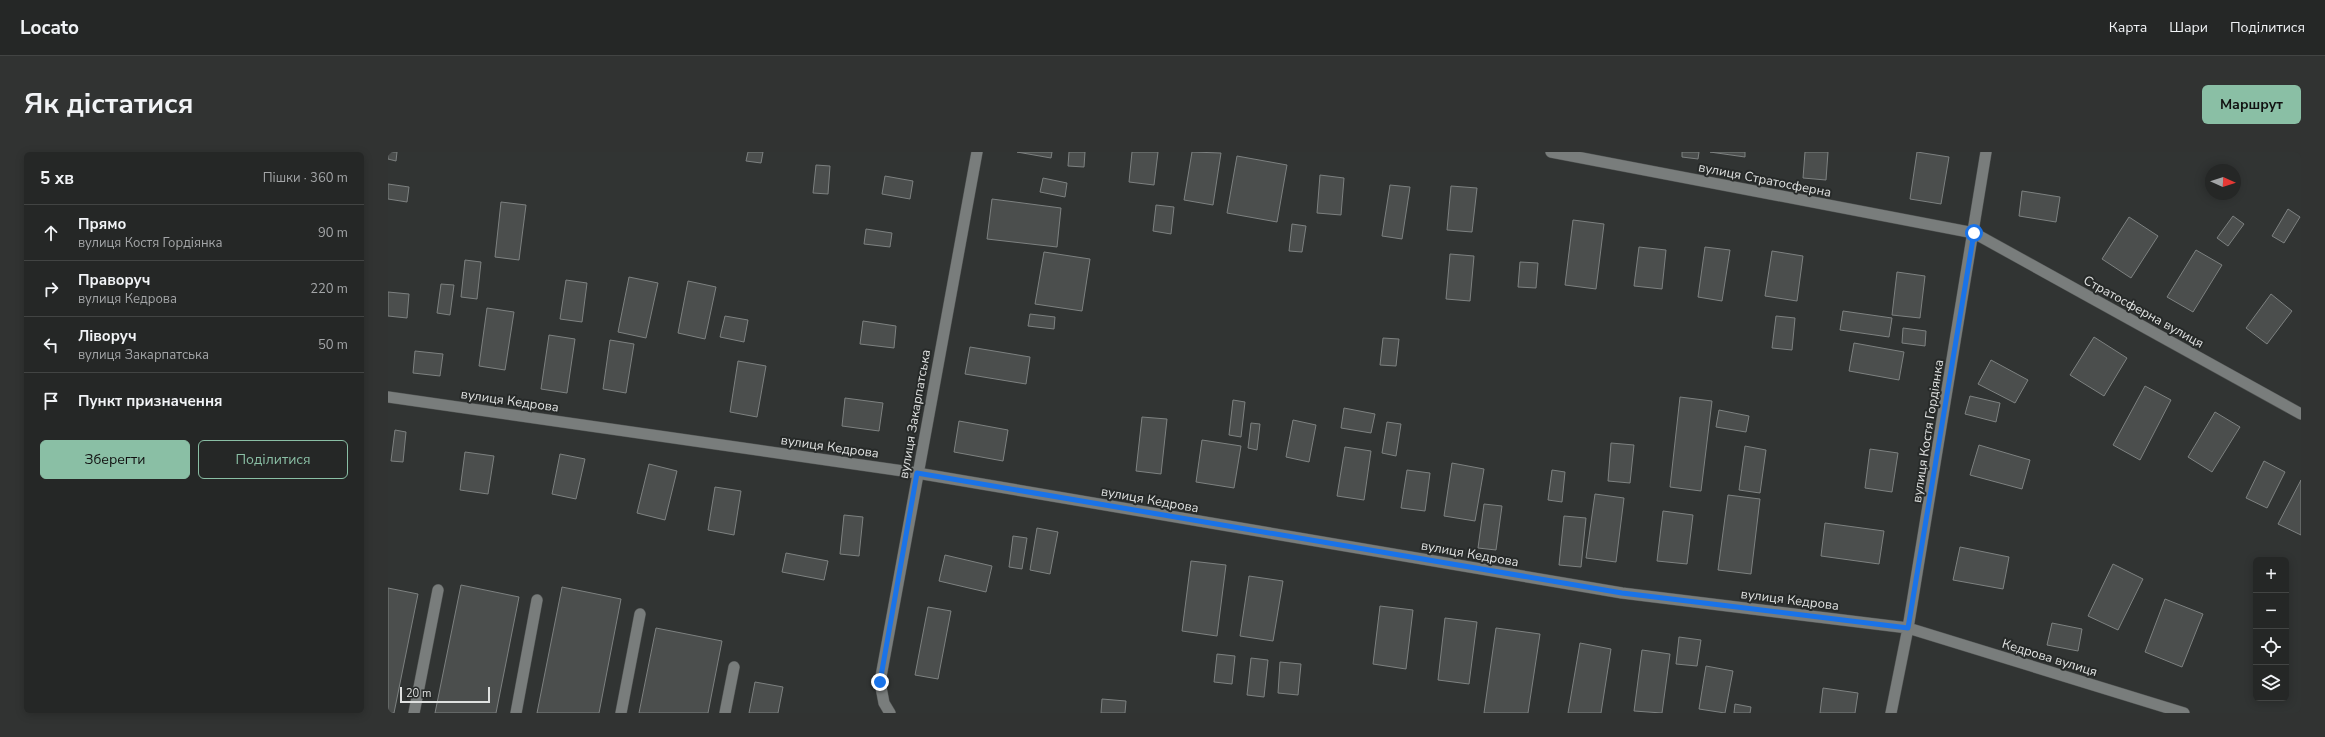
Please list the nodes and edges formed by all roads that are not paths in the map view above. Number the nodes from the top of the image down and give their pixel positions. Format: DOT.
graph roads {
  1 [pos="977,152"];
  2 [pos="1551,152"];
  3 [pos="1986,152"];
  4 [pos="1974,233"];
  5 [pos="388,397"];
  6 [pos="2301,414"];
  7 [pos="917,473"];
  8 [pos="438,590"];
  9 [pos="537,600"];
  10 [pos="640,614"];
  11 [pos="1908,628"];
  12 [pos="734,667"];
  13 [pos="414,713"];
  14 [pos="516,713"];
  15 [pos="621,713"];
  16 [pos="725,713"];
  17 [pos="890,713"];
  18 [pos="1891,713"];
  19 [pos="2184,713"];
  1 -- 7 [label="street, вулиця Закарпатська"];
  2 -- 4 [label="street, вулиця Стратосферна"];
  3 -- 4 [label="street, вулиця Костя Гордіянка"];
  4 -- 6 [label="street, Стратосферна вулиця"];
  4 -- 11 [label="street, вулиця Костя Гордіянка"];
  5 -- 7 [label="street, вулиця Кедрова"];
  7 -- 11 [label="street, вулиця Кедрова"];
  7 -- 17 [label="street, вулиця Закарпатська"];
  8 -- 13 [label="street"];
  9 -- 14 [label="street"];
  10 -- 15 [label="street"];
  11 -- 18 [label="street, вулиця Костя Гордіянка"];
  11 -- 19 [label="street, Кедрова вулиця"];
  12 -- 16 [label="street"];
}
